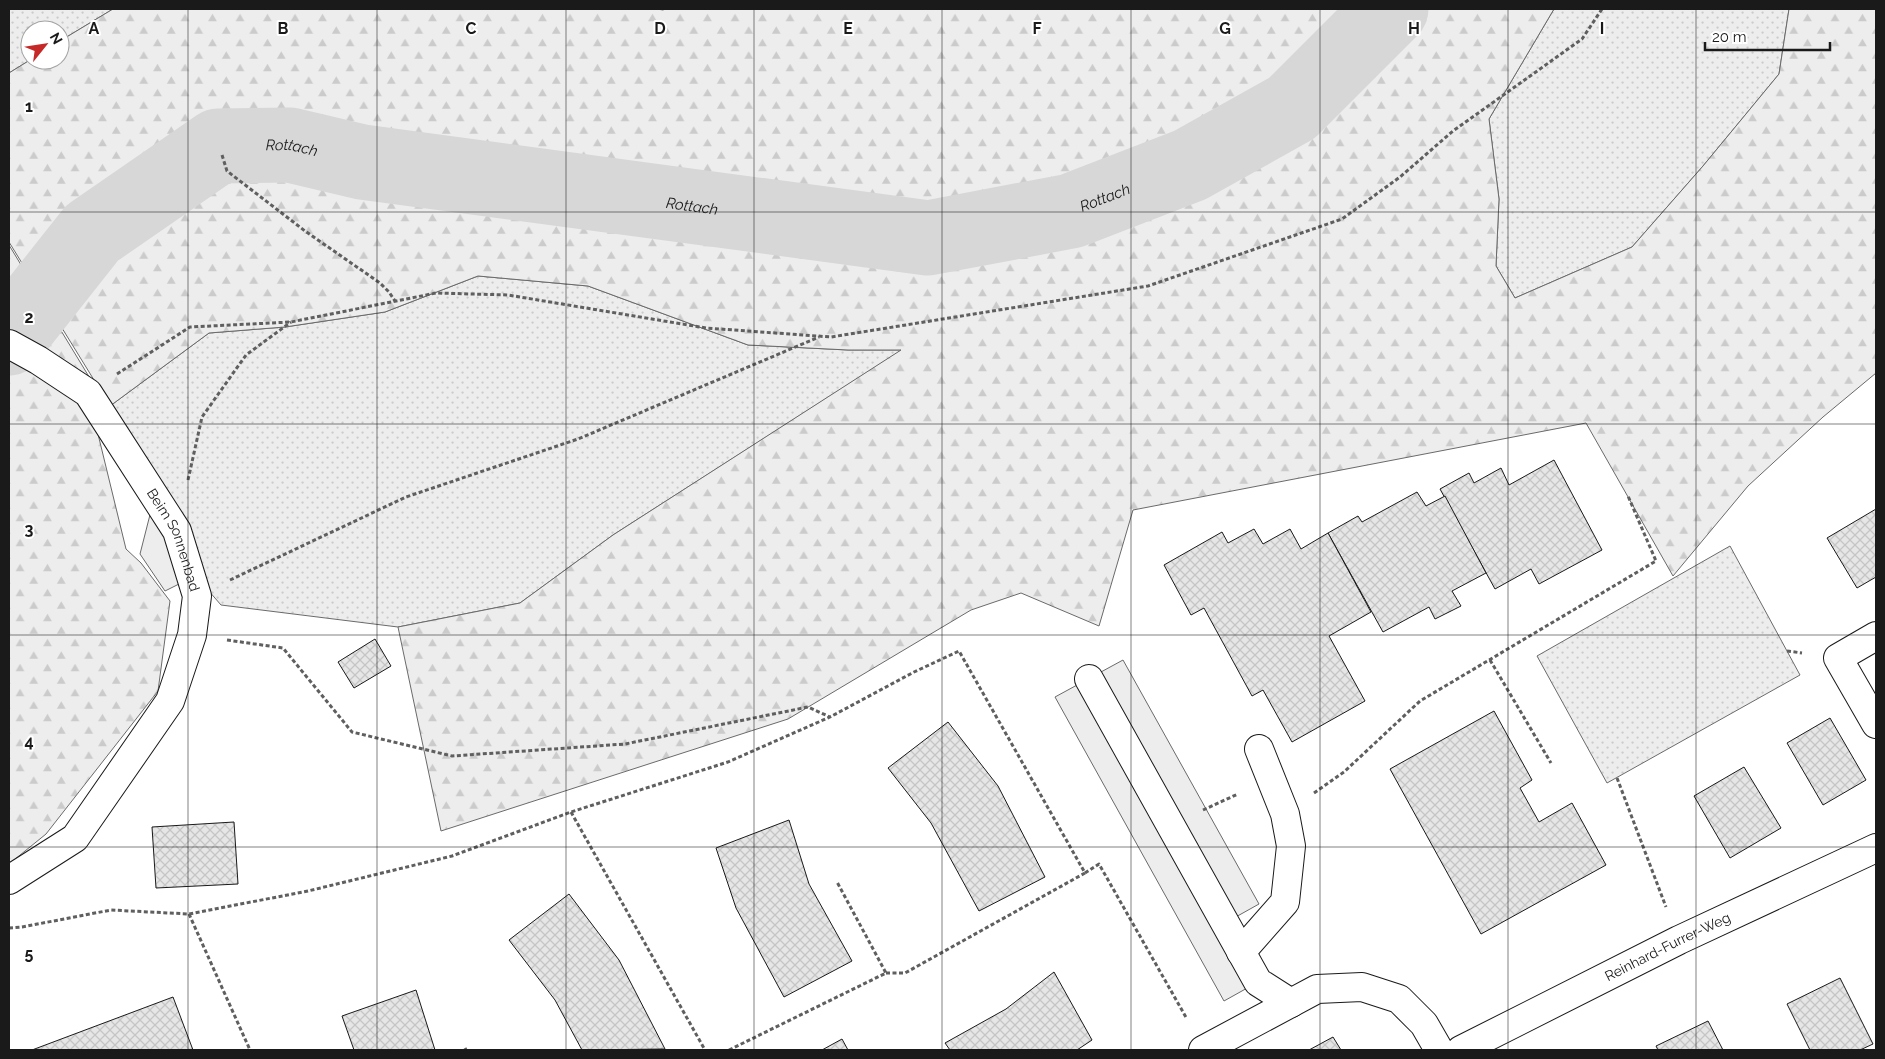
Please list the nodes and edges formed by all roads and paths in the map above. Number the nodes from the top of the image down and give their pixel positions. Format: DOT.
graph roads {
  1 [pos="1602,9"];
  2 [pos="222,155"];
  3 [pos="395,301"];
  4 [pos="291,322"];
  5 [pos="820,336"];
  6 [pos="9,344"];
  7 [pos="88,393"];
  8 [pos="1628,496"];
  9 [pos="177,531"];
  10 [pos="197,596"];
  11 [pos="192,634"];
  12 [pos="1876,636"];
  13 [pos="1490,660"];
  14 [pos="1089,679"];
  15 [pos="830,717"];
  16 [pos="1876,724"];
  17 [pos="1259,749"];
  18 [pos="1551,763"];
  19 [pos="1617,778"];
  20 [pos="1275,784"];
  21 [pos="571,812"];
  22 [pos="1285,814"];
  23 [pos="1171,825"];
  24 [pos="1876,848"];
  25 [pos="1085,873"];
  26 [pos="9,880"];
  27 [pos="837,882"];
  28 [pos="190,914"];
  29 [pos="9,928"];
  30 [pos="1679,940"];
  31 [pos="1241,952"];
  32 [pos="886,973"];
  33 [pos="1291,1003"];
  34 [pos="250,1050"];
  35 [pos="705,1050"];
  36 [pos="729,1050"];
  37 [pos="1204,1050"];
  38 [pos="1439,1050"];
  39 [pos="1461,1050"];
  1 -- 5 [label="path"];
  2 -- 3 [label="path"];
  3 -- 4 [label="path"];
  3 -- 5 [label="path"];
  4 -- 7 [label="path"];
  4 -- 9 [label="path"];
  5 -- 10 [label="path"];
  6 -- 7 [label="street, Beim Sonnenbad"];
  7 -- 9 [label="street, Beim Sonnenbad"];
  8 -- 13 [label="path"];
  9 -- 10 [label="street, Beim Sonnenbad"];
  10 -- 11 [label="street, Beim Sonnenbad"];
  11 -- 15 [label="path"];
  11 -- 26 [label="street, Beim Sonnenbad"];
  12 -- 16 [label="street"];
  13 -- 18 [label="path"];
  13 -- 22 [label="path"];
  14 -- 23 [label="street"];
  15 -- 21 [label="path"];
  15 -- 25 [label="path"];
  17 -- 20 [label="street"];
  19 -- 30 [label="path"];
  20 -- 22 [label="street"];
  20 -- 23 [label="path"];
  21 -- 28 [label="path"];
  21 -- 35 [label="path"];
  22 -- 31 [label="street"];
  23 -- 31 [label="street"];
  24 -- 30 [label="street, Reinhard-Furrer-Weg"];
  25 -- 32 [label="path"];
  25 -- 37 [label="path"];
  27 -- 32 [label="path"];
  28 -- 29 [label="path"];
  28 -- 34 [label="path"];
  30 -- 39 [label="street, Reinhard-Furrer-Weg"];
  31 -- 33 [label="street"];
  32 -- 36 [label="path"];
  33 -- 37 [label="street"];
  33 -- 38 [label="street"];
}
